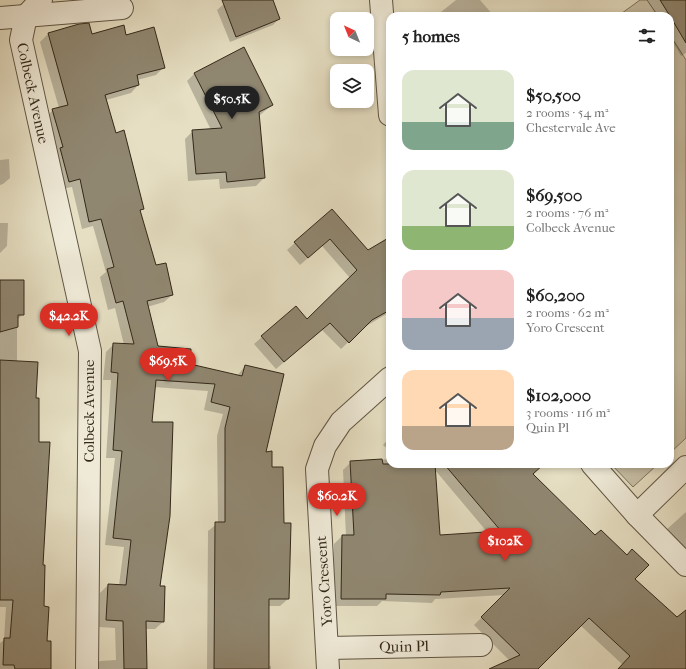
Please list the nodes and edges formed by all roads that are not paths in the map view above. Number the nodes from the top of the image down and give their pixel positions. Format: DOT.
graph roads {
  1 [pos="41,0"];
  2 [pos="381,0"];
  3 [pos="122,8"];
  4 [pos="26,16"];
  5 [pos="0,18"];
  6 [pos="386,64"];
  7 [pos="386,382"];
  8 [pos="596,468"];
  9 [pos="686,468"];
  10 [pos="637,515"];
  11 [pos="686,565"];
  12 [pos="481,645"];
  13 [pos="328,648"];
  14 [pos="87,669"];
  15 [pos="328,669"];
  1 -- 4 [label="street"];
  2 -- 6 [label="street"];
  3 -- 4 [label="street"];
  4 -- 5 [label="street"];
  4 -- 14 [label="street, Colbeck Avenue"];
  7 -- 13 [label="street, Yoro Crescent"];
  8 -- 10 [label="street"];
  9 -- 10 [label="street"];
  10 -- 11 [label="street"];
  12 -- 13 [label="street, Quin Pl"];
  13 -- 15 [label="street, Yoro Crescent"];
}
